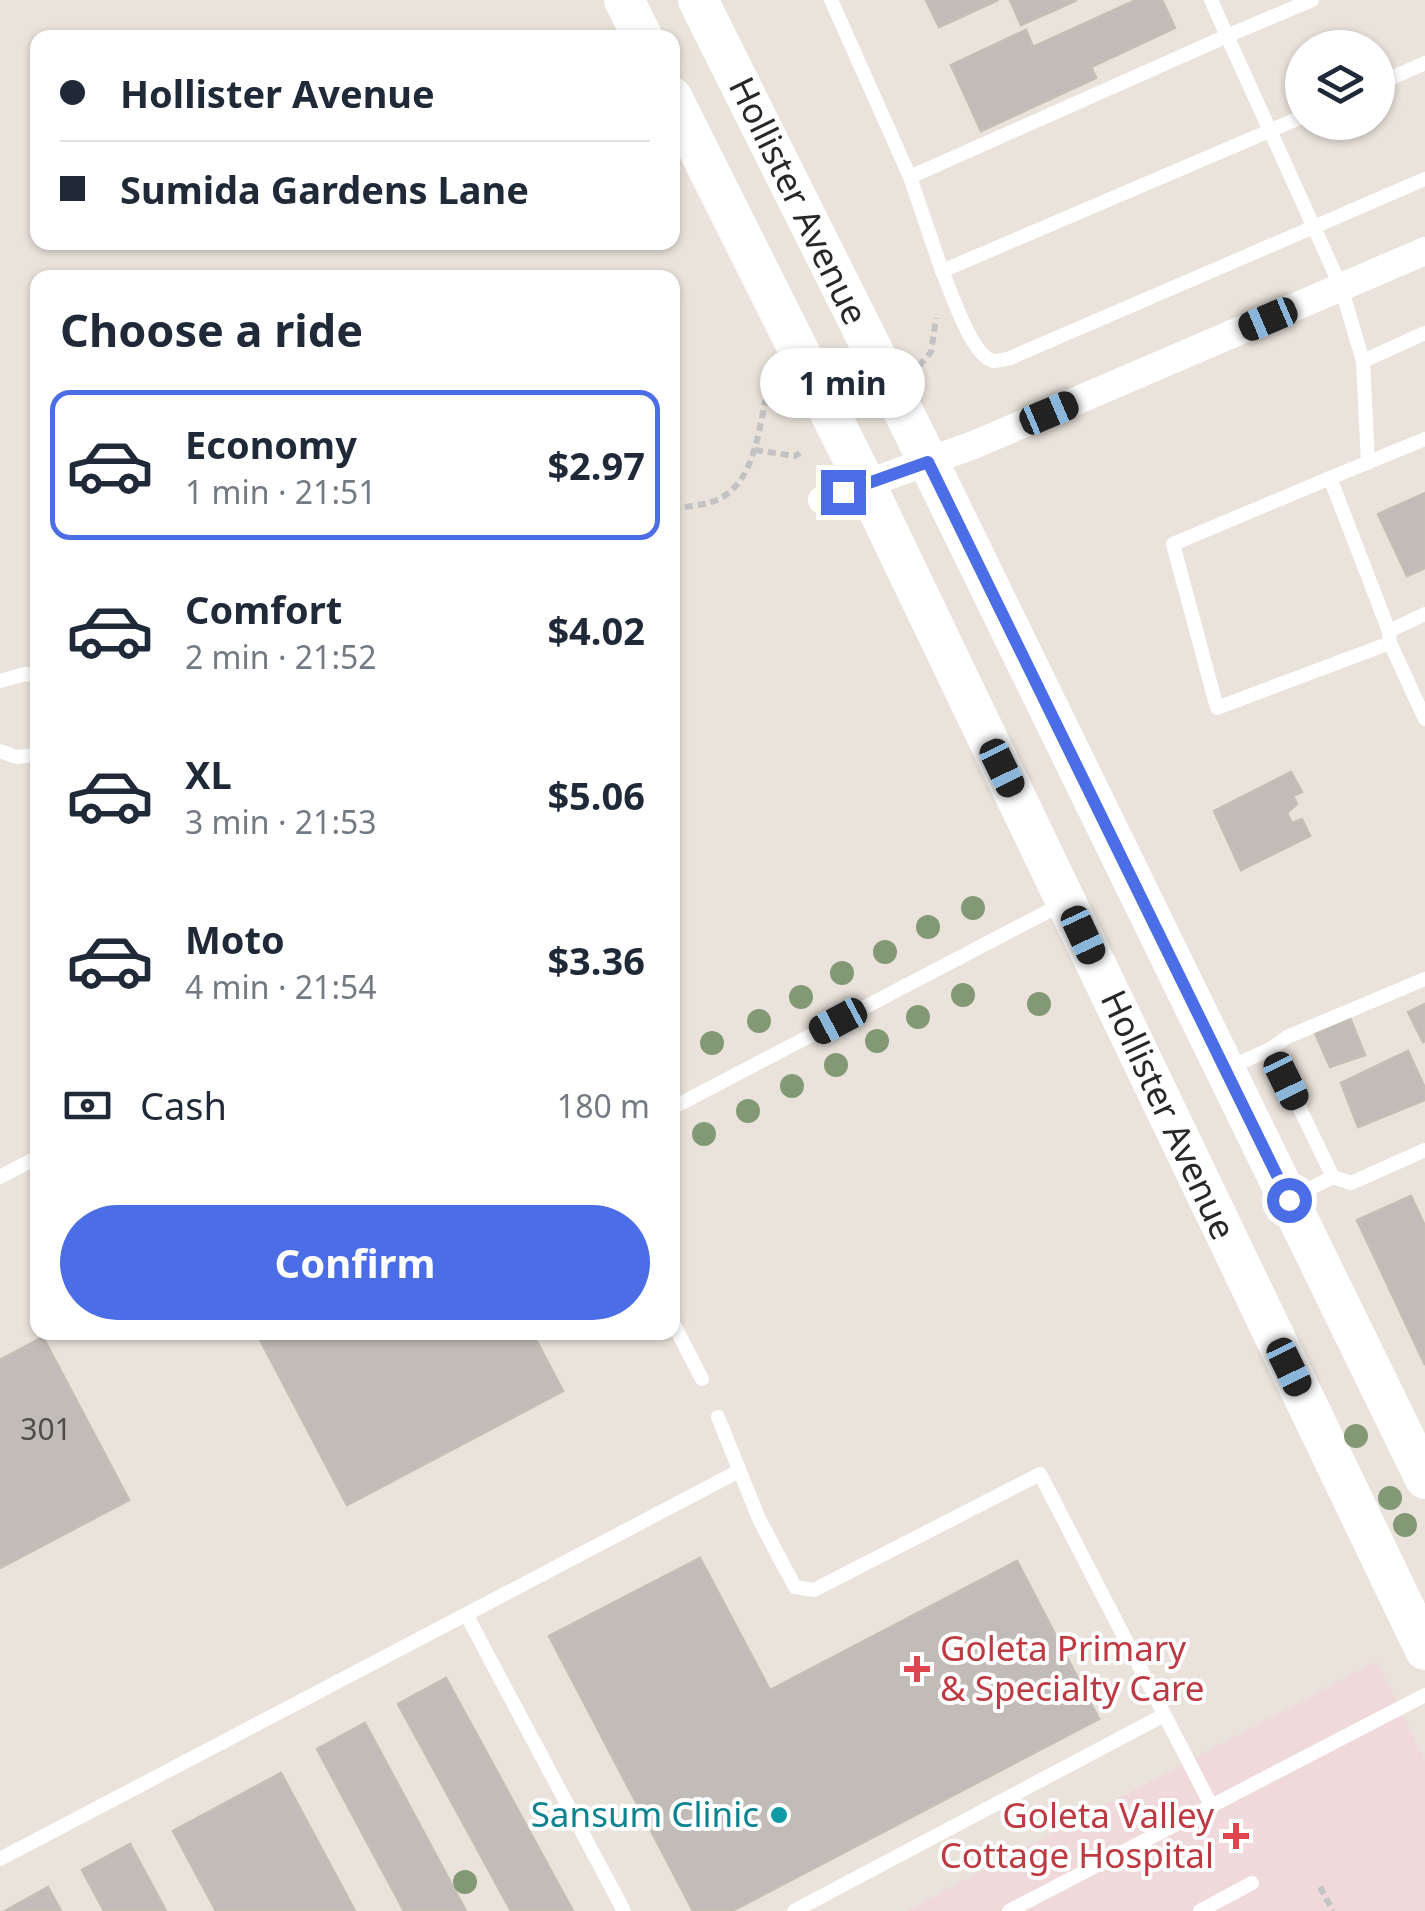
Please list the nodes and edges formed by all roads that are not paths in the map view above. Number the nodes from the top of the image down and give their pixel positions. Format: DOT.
graph roads {
  1 [pos="624,0"];
  2 [pos="698,0"];
  3 [pos="831,0"];
  4 [pos="1211,0"];
  5 [pos="1312,0"];
  6 [pos="639,30"];
  7 [pos="1227,36"];
  8 [pos="1425,63"];
  9 [pos="1395,76"];
  10 [pos="680,113"];
  11 [pos="1285,125"];
  12 [pos="1269,132"];
  13 [pos="910,177"];
  14 [pos="1425,179"];
  15 [pos="1313,228"];
  16 [pos="1425,252"];
  17 [pos="942,271"];
  18 [pos="1341,288"];
  19 [pos="1425,332"];
  20 [pos="1363,361"];
  21 [pos="1425,439"];
  22 [pos="928,462"];
  23 [pos="1368,463"];
  24 [pos="1330,478"];
  25 [pos="865,484"];
  26 [pos="822,500"];
  27 [pos="1425,614"];
  28 [pos="1390,637"];
  29 [pos="30,676"];
  30 [pos="0,681"];
  31 [pos="1425,719"];
  32 [pos="0,751"];
  33 [pos="30,757"];
  34 [pos="1066,901"];
  35 [pos="1425,979"];
  36 [pos="1270,1049"];
  37 [pos="1225,1069"];
  38 [pos="680,1104"];
  39 [pos="1425,1150"];
  40 [pos="30,1161"];
  41 [pos="0,1177"];
  42 [pos="1333,1177"];
  43 [pos="1289,1200"];
  44 [pos="680,1336"];
  45 [pos="702,1378"];
  46 [pos="718,1417"];
  47 [pos="1422,1465"];
  48 [pos="739,1471"];
  49 [pos="467,1616"];
  50 [pos="1425,1650"];
  51 [pos="1425,1695"];
  52 [pos="1164,1715"];
  53 [pos="1211,1806"];
  54 [pos="0,1860"];
  55 [pos="1252,1883"];
  56 [pos="624,1911"];
  57 [pos="794,1911"];
  58 [pos="1009,1911"];
  59 [pos="1200,1911"];
  1 -- 6 [label="main road"];
  2 -- 22 [label="main road, Hollister Avenue"];
  3 -- 13 [label="lane"];
  4 -- 7 [label="lane"];
  5 -- 7 [label="lane"];
  7 -- 12 [label="lane"];
  7 -- 13 [label="lane"];
  8 -- 9 [label="lane"];
  10 -- 25 [label="main road, Hollister Avenue"];
  11 -- 12 [label="lane"];
  12 -- 15 [label="lane"];
  12 -- 17 [label="lane"];
  13 -- 17 [label="lane"];
  14 -- 15 [label="lane"];
  15 -- 17 [label="lane"];
  15 -- 18 [label="lane"];
  16 -- 18 [label="street"];
  18 -- 20 [label="lane"];
  18 -- 22 [label="street"];
  19 -- 20 [label="lane"];
  20 -- 23 [label="lane"];
  21 -- 23 [label="lane"];
  22 -- 25 [label="street"];
  22 -- 37 [label="main road, Hollister Avenue"];
  23 -- 24 [label="lane"];
  24 -- 28 [label="lane"];
  24 -- 28 [label="lane"];
  25 -- 26 [label="street"];
  25 -- 34 [label="main road, Hollister Avenue"];
  27 -- 28 [label="lane"];
  28 -- 31 [label="lane"];
  29 -- 30 [label="lane"];
  32 -- 33 [label="lane"];
  34 -- 38 [label="lane"];
  34 -- 50 [label="main road, Hollister Avenue"];
  35 -- 36 [label="lane"];
  36 -- 37 [label="lane"];
  36 -- 42 [label="lane"];
  37 -- 43 [label="main road, Hollister Avenue"];
  39 -- 42 [label="lane"];
  40 -- 41 [label="lane"];
  42 -- 43 [label="lane"];
  43 -- 47 [label="main road, Hollister Avenue"];
  44 -- 45 [label="lane"];
  46 -- 48 [label="lane"];
  48 -- 49 [label="lane"];
  48 -- 52 [label="lane"];
  49 -- 54 [label="lane"];
  49 -- 56 [label="lane"];
  51 -- 53 [label="lane"];
  52 -- 53 [label="lane"];
  52 -- 57 [label="lane"];
  53 -- 58 [label="lane"];
  55 -- 59 [label="lane"];
}
